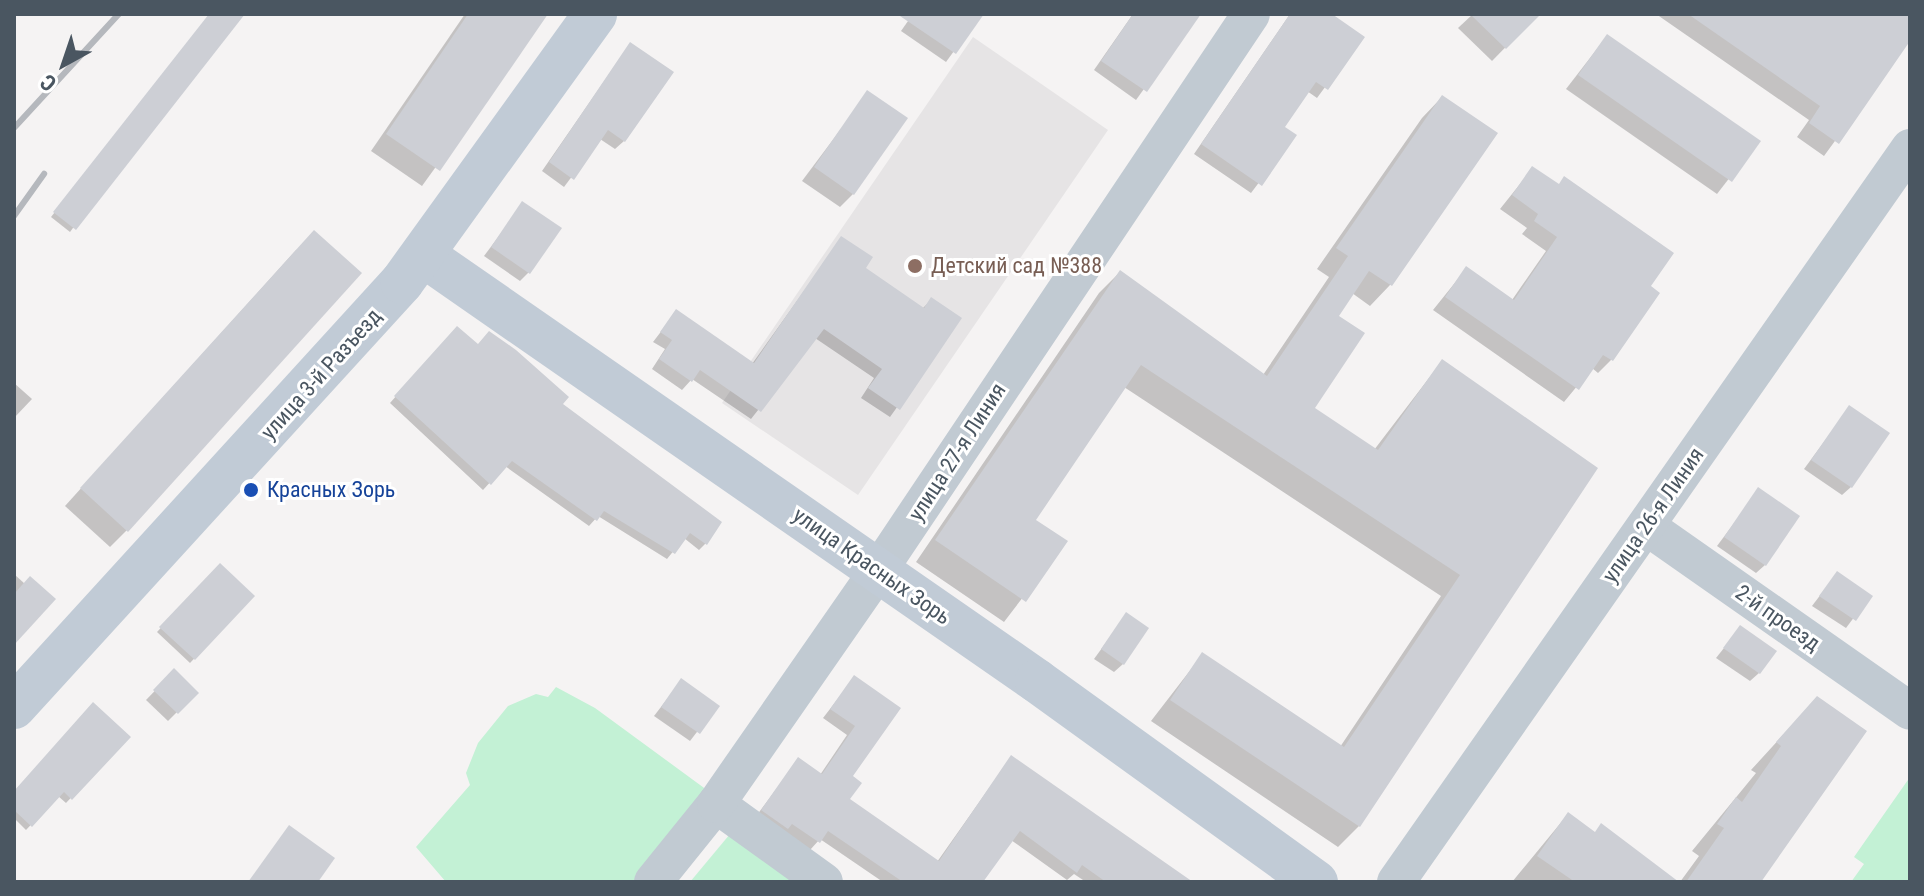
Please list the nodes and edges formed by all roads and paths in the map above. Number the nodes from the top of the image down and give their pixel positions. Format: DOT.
graph roads {
  1 [pos="595,14"];
  2 [pos="1251,14"];
  3 [pos="1906,163"];
  4 [pos="423,255"];
  5 [pos="1646,526"];
  6 [pos="878,571"];
  7 [pos="14,707"];
  8 [pos="1910,711"];
  9 [pos="716,804"];
  10 [pos="653,882"];
  11 [pos="824,882"];
  12 [pos="1316,882"];
  13 [pos="1396,882"];
  1 -- 4 [label="street, улица 3-й Разъезд"];
  2 -- 6 [label="street, улица 27-я Линия"];
  3 -- 5 [label="street, улица 26-я Линия"];
  4 -- 6 [label="street, улица Красных Зорь"];
  4 -- 7 [label="street, улица 3-й Разъезд"];
  5 -- 8 [label="street, 2-й проезд"];
  5 -- 13 [label="street, улица 26-я Линия"];
  6 -- 9 [label="street, улица 27-я Линия"];
  6 -- 12 [label="street, улица Красных Зорь"];
  9 -- 10 [label="street, улица 27-я Линия"];
  9 -- 11 [label="street"];
}
